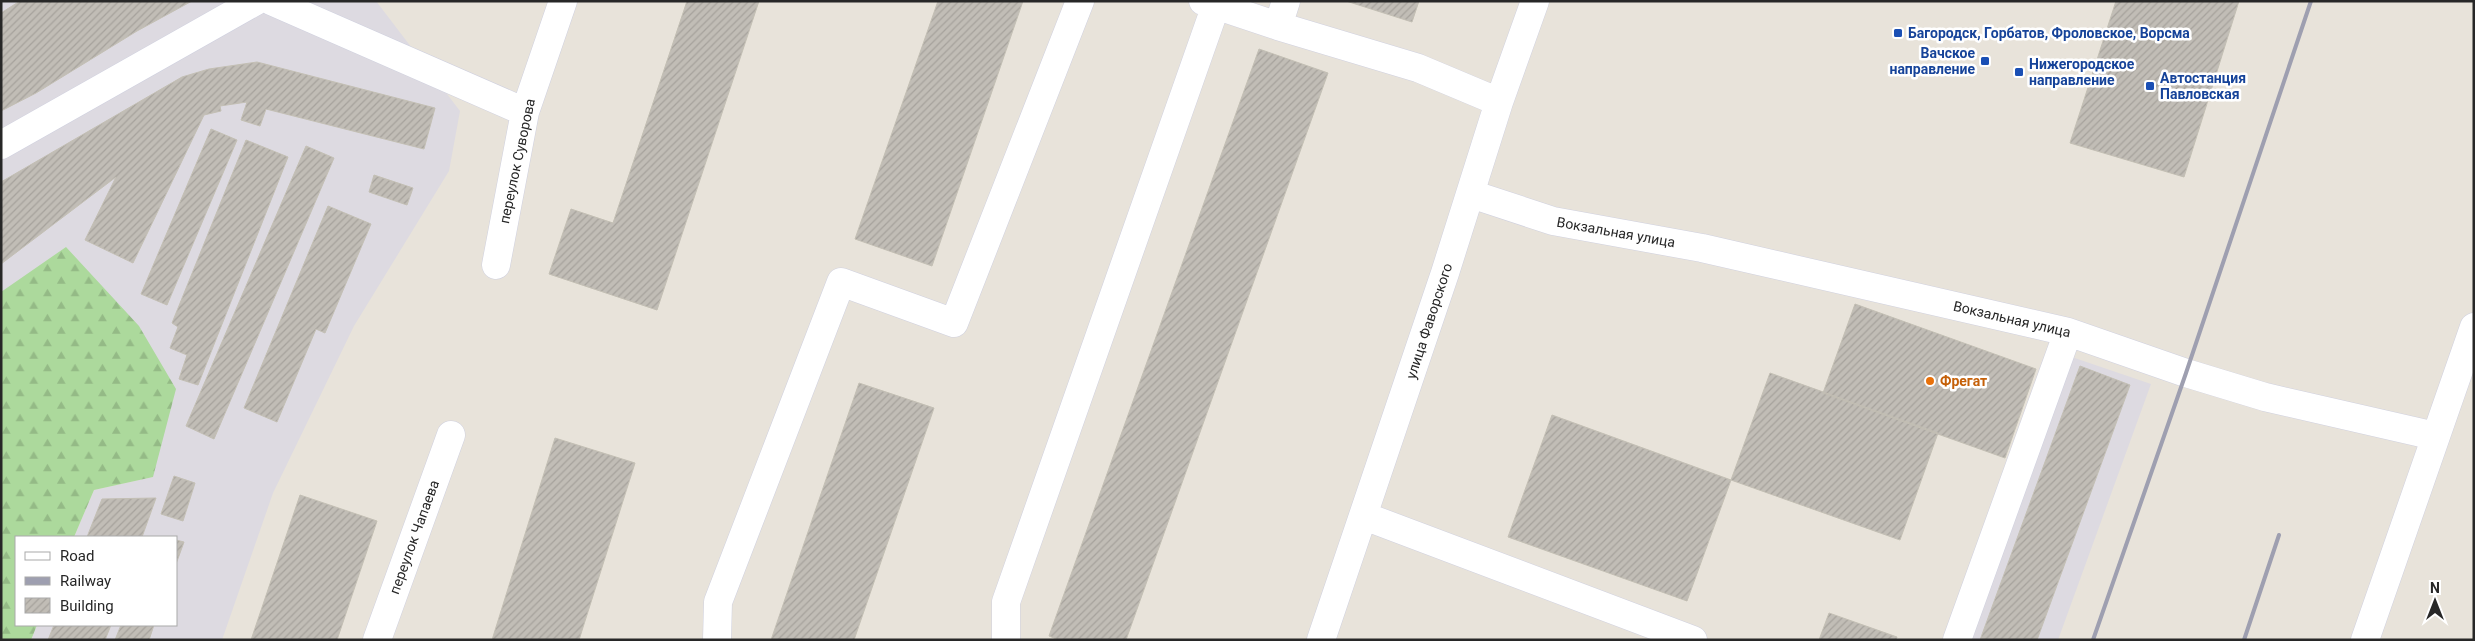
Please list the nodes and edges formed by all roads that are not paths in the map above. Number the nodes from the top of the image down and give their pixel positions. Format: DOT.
graph roads {
  1 [pos="256,1"];
  2 [pos="272,1"];
  3 [pos="563,1"];
  4 [pos="1080,1"];
  5 [pos="1535,1"];
  6 [pos="1209,3"];
  7 [pos="1282,14"];
  8 [pos="1499,102"];
  9 [pos="525,112"];
  10 [pos="1,145"];
  11 [pos="1471,194"];
  12 [pos="496,265"];
  13 [pos="2474,327"];
  14 [pos="2068,332"];
  15 [pos="451,435"];
  16 [pos="2435,436"];
  17 [pos="1364,516"];
  18 [pos="1644,631"];
  19 [pos="378,640"];
  20 [pos="717,640"];
  21 [pos="1006,640"];
  22 [pos="1321,640"];
  23 [pos="1693,640"];
  24 [pos="1957,640"];
  25 [pos="2365,640"];
  1 -- 10 [label="street"];
  2 -- 9 [label="street"];
  3 -- 9 [label="street, переулок Суворова"];
  4 -- 20 [label="street"];
  5 -- 8 [label="street, улица Фаворского"];
  6 -- 7 [label="street"];
  6 -- 21 [label="street"];
  7 -- 8 [label="street"];
  8 -- 11 [label="street, улица Фаворского"];
  9 -- 12 [label="street, переулок Суворова"];
  11 -- 14 [label="street, Вокзальная улица"];
  11 -- 17 [label="street, улица Фаворского"];
  13 -- 16 [label="street"];
  14 -- 16 [label="street, Вокзальная улица"];
  14 -- 24 [label="street"];
  15 -- 19 [label="street, переулок Чапаева"];
  16 -- 25 [label="street"];
  17 -- 18 [label="street"];
  17 -- 22 [label="street, улица Фаворского"];
  18 -- 23 [label="street"];
}
